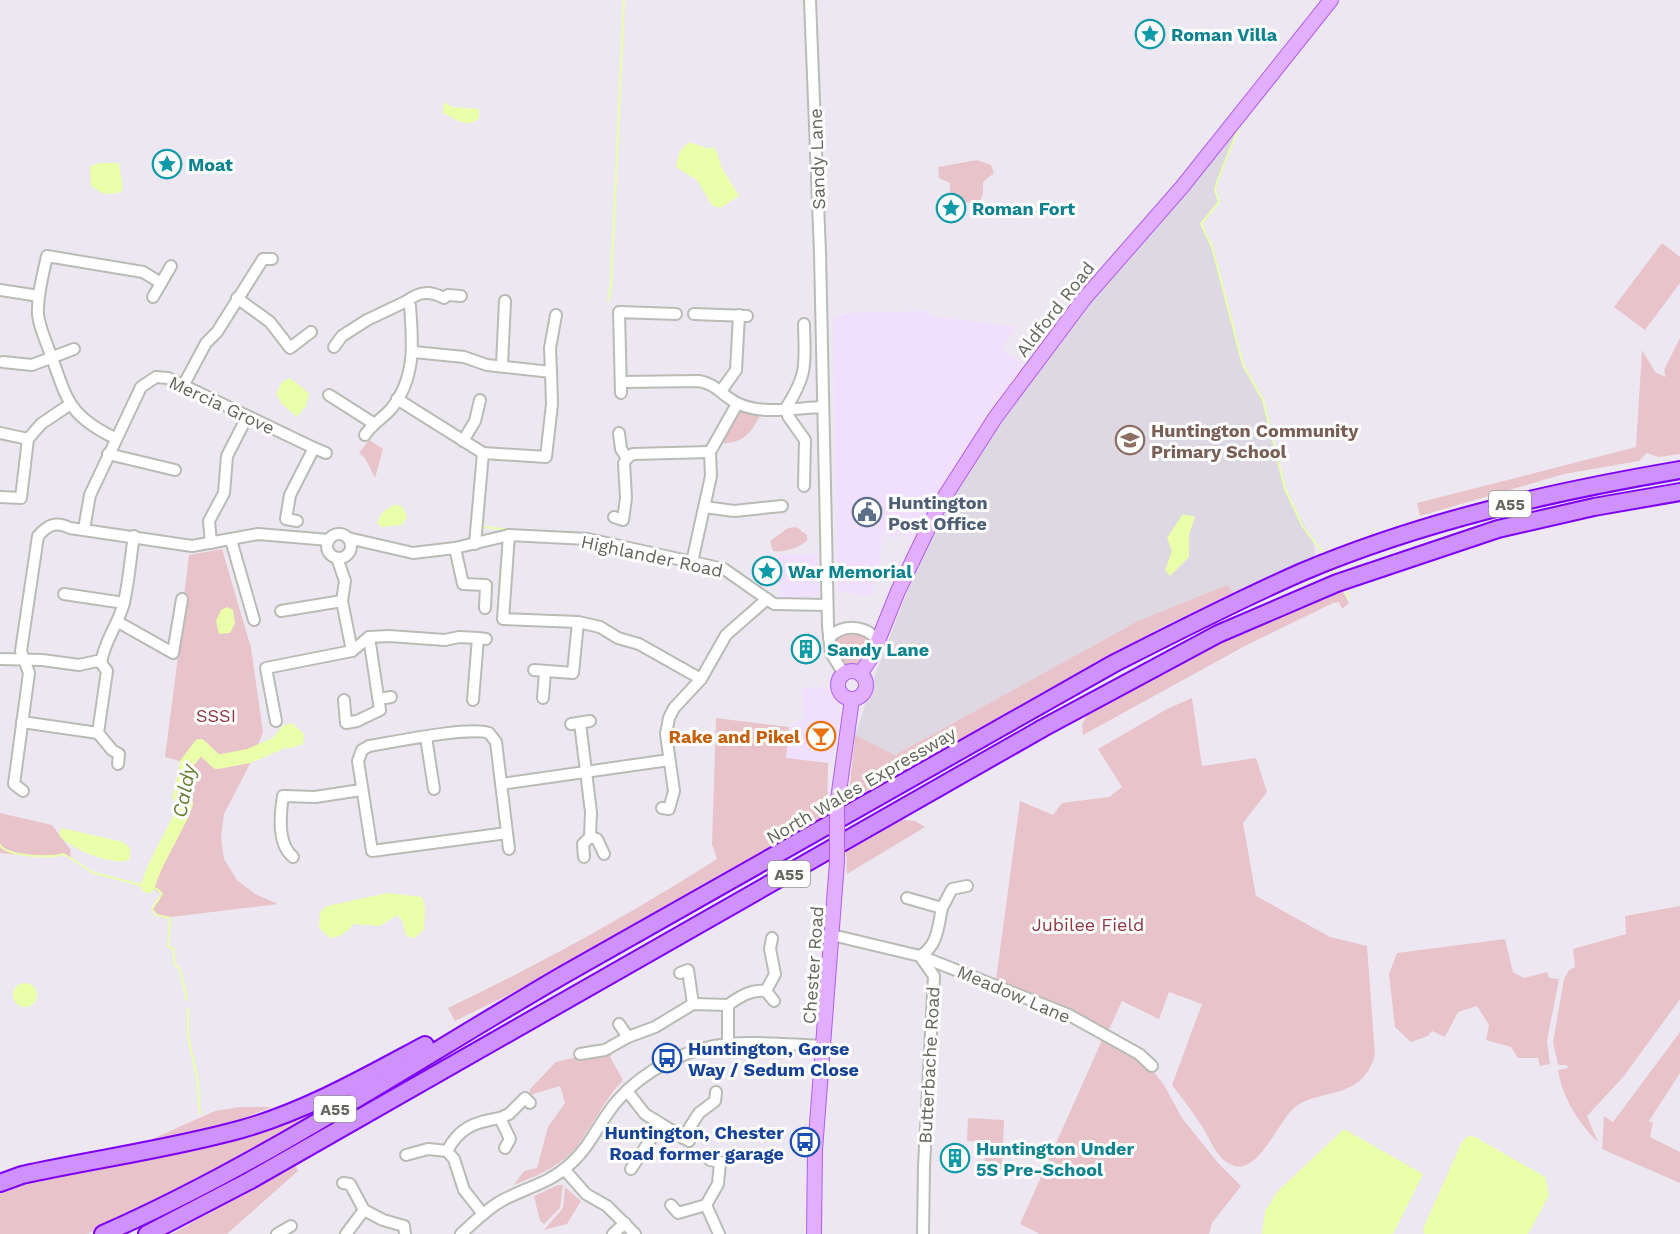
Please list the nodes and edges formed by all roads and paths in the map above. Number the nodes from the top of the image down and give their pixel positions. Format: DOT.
graph roads {
  1 [pos="810,0"];
  2 [pos="1331,0"];
  3 [pos="263,259"];
  4 [pos="171,266"];
  5 [pos="161,283"];
  6 [pos="0,290"];
  7 [pos="39,296"];
  8 [pos="461,296"];
  9 [pos="153,297"];
  10 [pos="237,298"];
  11 [pos="407,301"];
  12 [pos="505,301"];
  13 [pos="676,314"];
  14 [pos="694,314"];
  15 [pos="552,320"];
  16 [pos="804,324"];
  17 [pos="311,332"];
  18 [pos="334,347"];
  19 [pos="74,349"];
  20 [pos="414,352"];
  21 [pos="52,357"];
  22 [pos="3,362"];
  23 [pos="502,365"];
  24 [pos="551,372"];
  25 [pos="183,386"];
  26 [pos="721,392"];
  27 [pos="397,399"];
  28 [pos="333,401"];
  29 [pos="737,404"];
  30 [pos="69,405"];
  31 [pos="478,405"];
  32 [pos="822,407"];
  33 [pos="786,408"];
  34 [pos="248,417"];
  35 [pos="373,423"];
  36 [pos="0,433"];
  37 [pos="619,434"];
  38 [pos="365,435"];
  39 [pos="115,438"];
  40 [pos="28,439"];
  41 [pos="463,441"];
  42 [pos="314,447"];
  43 [pos="710,452"];
  44 [pos="326,453"];
  45 [pos="483,453"];
  46 [pos="108,454"];
  47 [pos="627,458"];
  48 [pos="175,470"];
  49 [pos="1680,470"];
  50 [pos="804,486"];
  51 [pos="1680,492"];
  52 [pos="2,499"];
  53 [pos="782,506"];
  54 [pos="705,507"];
  55 [pos="287,520"];
  56 [pos="622,520"];
  57 [pos="84,529"];
  58 [pos="509,535"];
  59 [pos="134,536"];
  60 [pos="231,540"];
  61 [pos="350,541"];
  62 [pos="212,543"];
  63 [pos="324,543"];
  64 [pos="475,544"];
  65 [pos="455,548"];
  66 [pos="338,560"];
  67 [pos="692,562"];
  68 [pos="64,594"];
  69 [pos="182,599"];
  70 [pos="767,599"];
  71 [pos="342,601"];
  72 [pos="124,603"];
  73 [pos="827,605"];
  74 [pos="484,608"];
  75 [pos="281,611"];
  76 [pos="254,620"];
  77 [pos="118,622"];
  78 [pos="578,622"];
  79 [pos="369,638"];
  80 [pos="829,638"];
  81 [pos="878,640"];
  82 [pos="352,651"];
  83 [pos="0,659"];
  84 [pos="26,661"];
  85 [pos="101,663"];
  86 [pos="534,670"];
  87 [pos="546,670"];
  88 [pos="844,674"];
  89 [pos="860,674"];
  90 [pos="701,679"];
  91 [pos="462,691"];
  92 [pos="391,697"];
  93 [pos="543,698"];
  94 [pos="379,699"];
  95 [pos="852,699"];
  96 [pos="344,700"];
  97 [pos="276,721"];
  98 [pos="22,722"];
  99 [pos="580,722"];
  100 [pos="98,733"];
  101 [pos="426,737"];
  102 [pos="123,757"];
  103 [pos="669,760"];
  104 [pos="586,771"];
  105 [pos="501,784"];
  106 [pos="14,788"];
  107 [pos="434,789"];
  108 [pos="361,790"];
  109 [pos="669,811"];
  110 [pos="507,833"];
  111 [pos="590,837"];
  112 [pos="509,849"];
  113 [pos="604,854"];
  114 [pos="286,855"];
  115 [pos="584,857"];
  116 [pos="967,886"];
  117 [pos="907,898"];
  118 [pos="942,908"];
  119 [pos="832,935"];
  120 [pos="768,945"];
  121 [pos="920,956"];
  122 [pos="687,970"];
  123 [pos="563,976"];
  124 [pos="766,991"];
  125 [pos="774,1001"];
  126 [pos="693,1004"];
  127 [pos="728,1005"];
  128 [pos="620,1024"];
  129 [pos="628,1036"];
  130 [pos="728,1044"];
  131 [pos="825,1046"];
  132 [pos="580,1054"];
  133 [pos="1152,1066"];
  134 [pos="627,1091"];
  135 [pos="528,1097"];
  136 [pos="718,1100"];
  137 [pos="500,1118"];
  138 [pos="660,1125"];
  139 [pos="510,1143"];
  140 [pos="447,1151"];
  141 [pos="413,1156"];
  142 [pos="719,1160"];
  143 [pos="564,1169"];
  144 [pos="632,1170"];
  145 [pos="249,1181"];
  146 [pos="348,1182"];
  147 [pos="0,1183"];
  148 [pos="706,1205"];
  149 [pos="364,1210"];
  150 [pos="676,1212"];
  151 [pos="483,1214"];
  152 [pos="625,1222"];
  153 [pos="292,1227"];
  154 [pos="406,1228"];
  155 [pos="103,1234"];
  156 [pos="147,1234"];
  157 [pos="156,1234"];
  158 [pos="277,1234"];
  159 [pos="346,1234"];
  160 [pos="461,1234"];
  161 [pos="613,1234"];
  162 [pos="635,1234"];
  163 [pos="719,1234"];
  164 [pos="814,1234"];
  165 [pos="924,1234"];
  1 -- 32 [label="street, Sandy Lane"];
  2 -- 81 [label="main road, Aldford Road"];
  3 -- 10 [label="street"];
  4 -- 5 [label="street"];
  5 -- 7 [label="street"];
  5 -- 9 [label="street"];
  6 -- 7 [label="street"];
  7 -- 21 [label="street"];
  8 -- 11 [label="street"];
  10 -- 17 [label="street"];
  10 -- 25 [label="street"];
  11 -- 18 [label="street"];
  11 -- 20 [label="street"];
  12 -- 23 [label="street"];
  13 -- 26 [label="street"];
  14 -- 26 [label="street"];
  15 -- 24 [label="street"];
  16 -- 33 [label="street"];
  19 -- 21 [label="street"];
  20 -- 23 [label="street"];
  20 -- 27 [label="street"];
  21 -- 22 [label="street"];
  21 -- 30 [label="street"];
  23 -- 24 [label="street"];
  24 -- 45 [label="street"];
  25 -- 34 [label="street, Mercia Grove"];
  25 -- 39 [label="street, Mercia Grove"];
  26 -- 29 [label="street"];
  27 -- 35 [label="street"];
  27 -- 41 [label="street"];
  28 -- 35 [label="street"];
  29 -- 33 [label="street"];
  29 -- 43 [label="street"];
  30 -- 39 [label="street"];
  30 -- 40 [label="street"];
  31 -- 41 [label="street"];
  32 -- 33 [label="street"];
  32 -- 73 [label="street, Sandy Lane"];
  33 -- 50 [label="street"];
  34 -- 42 [label="street, Mercia Grove"];
  34 -- 62 [label="street"];
  35 -- 38 [label="street"];
  36 -- 40 [label="street"];
  37 -- 47 [label="street"];
  39 -- 46 [label="street, Mercia Grove"];
  40 -- 52 [label="street"];
  41 -- 45 [label="street"];
  42 -- 44 [label="street, Mercia Grove"];
  42 -- 55 [label="street"];
  43 -- 47 [label="street"];
  43 -- 54 [label="street"];
  45 -- 64 [label="street"];
  46 -- 48 [label="street"];
  46 -- 57 [label="street, Mercia Grove"];
  47 -- 56 [label="street"];
  49 -- 123 [label="highway, North Wales Expressway / A55"];
  51 -- 145 [label="highway, A55"];
  53 -- 54 [label="street"];
  54 -- 67 [label="street"];
  57 -- 59 [label="street"];
  57 -- 84 [label="street"];
  58 -- 64 [label="street, Highlander Road"];
  58 -- 67 [label="street, Highlander Road"];
  58 -- 78 [label="street"];
  59 -- 62 [label="street"];
  59 -- 72 [label="street"];
  60 -- 62 [label="street"];
  60 -- 63 [label="street"];
  60 -- 76 [label="street"];
  61 -- 63 [label="street"];
  61 -- 65 [label="street, Highlander Road"];
  61 -- 66 [label="street"];
  63 -- 66 [label="street"];
  64 -- 65 [label="street, Highlander Road"];
  65 -- 74 [label="street"];
  66 -- 71 [label="street"];
  67 -- 70 [label="street, Highlander Road"];
  68 -- 72 [label="street"];
  69 -- 77 [label="street"];
  70 -- 73 [label="street, Highlander Road"];
  70 -- 90 [label="street"];
  71 -- 75 [label="street"];
  71 -- 82 [label="street"];
  72 -- 77 [label="street"];
  73 -- 80 [label="street, Sandy Lane"];
  77 -- 85 [label="street"];
  78 -- 87 [label="street"];
  78 -- 90 [label="street"];
  79 -- 82 [label="street"];
  79 -- 91 [label="street"];
  79 -- 94 [label="street"];
  80 -- 81 [label="street"];
  80 -- 88 [label="street, Sandy Lane"];
  81 -- 89 [label="main road, Aldford Road"];
  82 -- 97 [label="street"];
  83 -- 84 [label="street"];
  84 -- 85 [label="street"];
  84 -- 98 [label="street"];
  85 -- 100 [label="street"];
  86 -- 87 [label="street"];
  87 -- 93 [label="street"];
  88 -- 89 [label="main road"];
  88 -- 95 [label="main road"];
  89 -- 95 [label="main road"];
  90 -- 103 [label="street"];
  92 -- 94 [label="street"];
  94 -- 96 [label="street"];
  95 -- 119 [label="main road, Chester Road, bridge"];
  98 -- 100 [label="street"];
  98 -- 106 [label="street"];
  99 -- 104 [label="street"];
  100 -- 102 [label="street"];
  101 -- 105 [label="street"];
  101 -- 107 [label="street"];
  101 -- 108 [label="street"];
  103 -- 104 [label="street"];
  103 -- 109 [label="street"];
  104 -- 105 [label="street"];
  104 -- 111 [label="street"];
  105 -- 110 [label="street"];
  108 -- 110 [label="street"];
  108 -- 114 [label="street"];
  110 -- 112 [label="street"];
  111 -- 113 [label="street"];
  111 -- 115 [label="street"];
  116 -- 118 [label="street"];
  117 -- 118 [label="street"];
  118 -- 121 [label="street"];
  119 -- 121 [label="street"];
  119 -- 131 [label="main road, Chester Road"];
  120 -- 124 [label="street"];
  121 -- 133 [label="street, Meadow Lane"];
  121 -- 165 [label="street, Butterbache Road"];
  122 -- 126 [label="street"];
  123 -- 147 [label="highway"];
  123 -- 155 [label="highway, North Wales Expressway / A55"];
  124 -- 125 [label="street"];
  124 -- 127 [label="street"];
  126 -- 127 [label="street"];
  126 -- 129 [label="street"];
  127 -- 130 [label="street"];
  128 -- 129 [label="street"];
  129 -- 132 [label="street"];
  130 -- 131 [label="street"];
  130 -- 134 [label="street"];
  131 -- 164 [label="main road, Chester Road"];
  134 -- 138 [label="street"];
  134 -- 143 [label="street"];
  135 -- 137 [label="street"];
  136 -- 138 [label="street"];
  137 -- 139 [label="street"];
  137 -- 140 [label="street"];
  138 -- 144 [label="street"];
  140 -- 141 [label="street"];
  140 -- 151 [label="street"];
  142 -- 148 [label="street"];
  143 -- 151 [label="street"];
  143 -- 152 [label="street"];
  145 -- 156 [label="highway, A55"];
  145 -- 157 [label="highway"];
  146 -- 149 [label="street"];
  148 -- 150 [label="street"];
  148 -- 163 [label="street"];
  149 -- 154 [label="street"];
  149 -- 159 [label="street"];
  151 -- 160 [label="street"];
  152 -- 161 [label="street"];
  152 -- 162 [label="street"];
  153 -- 158 [label="street"];
}
